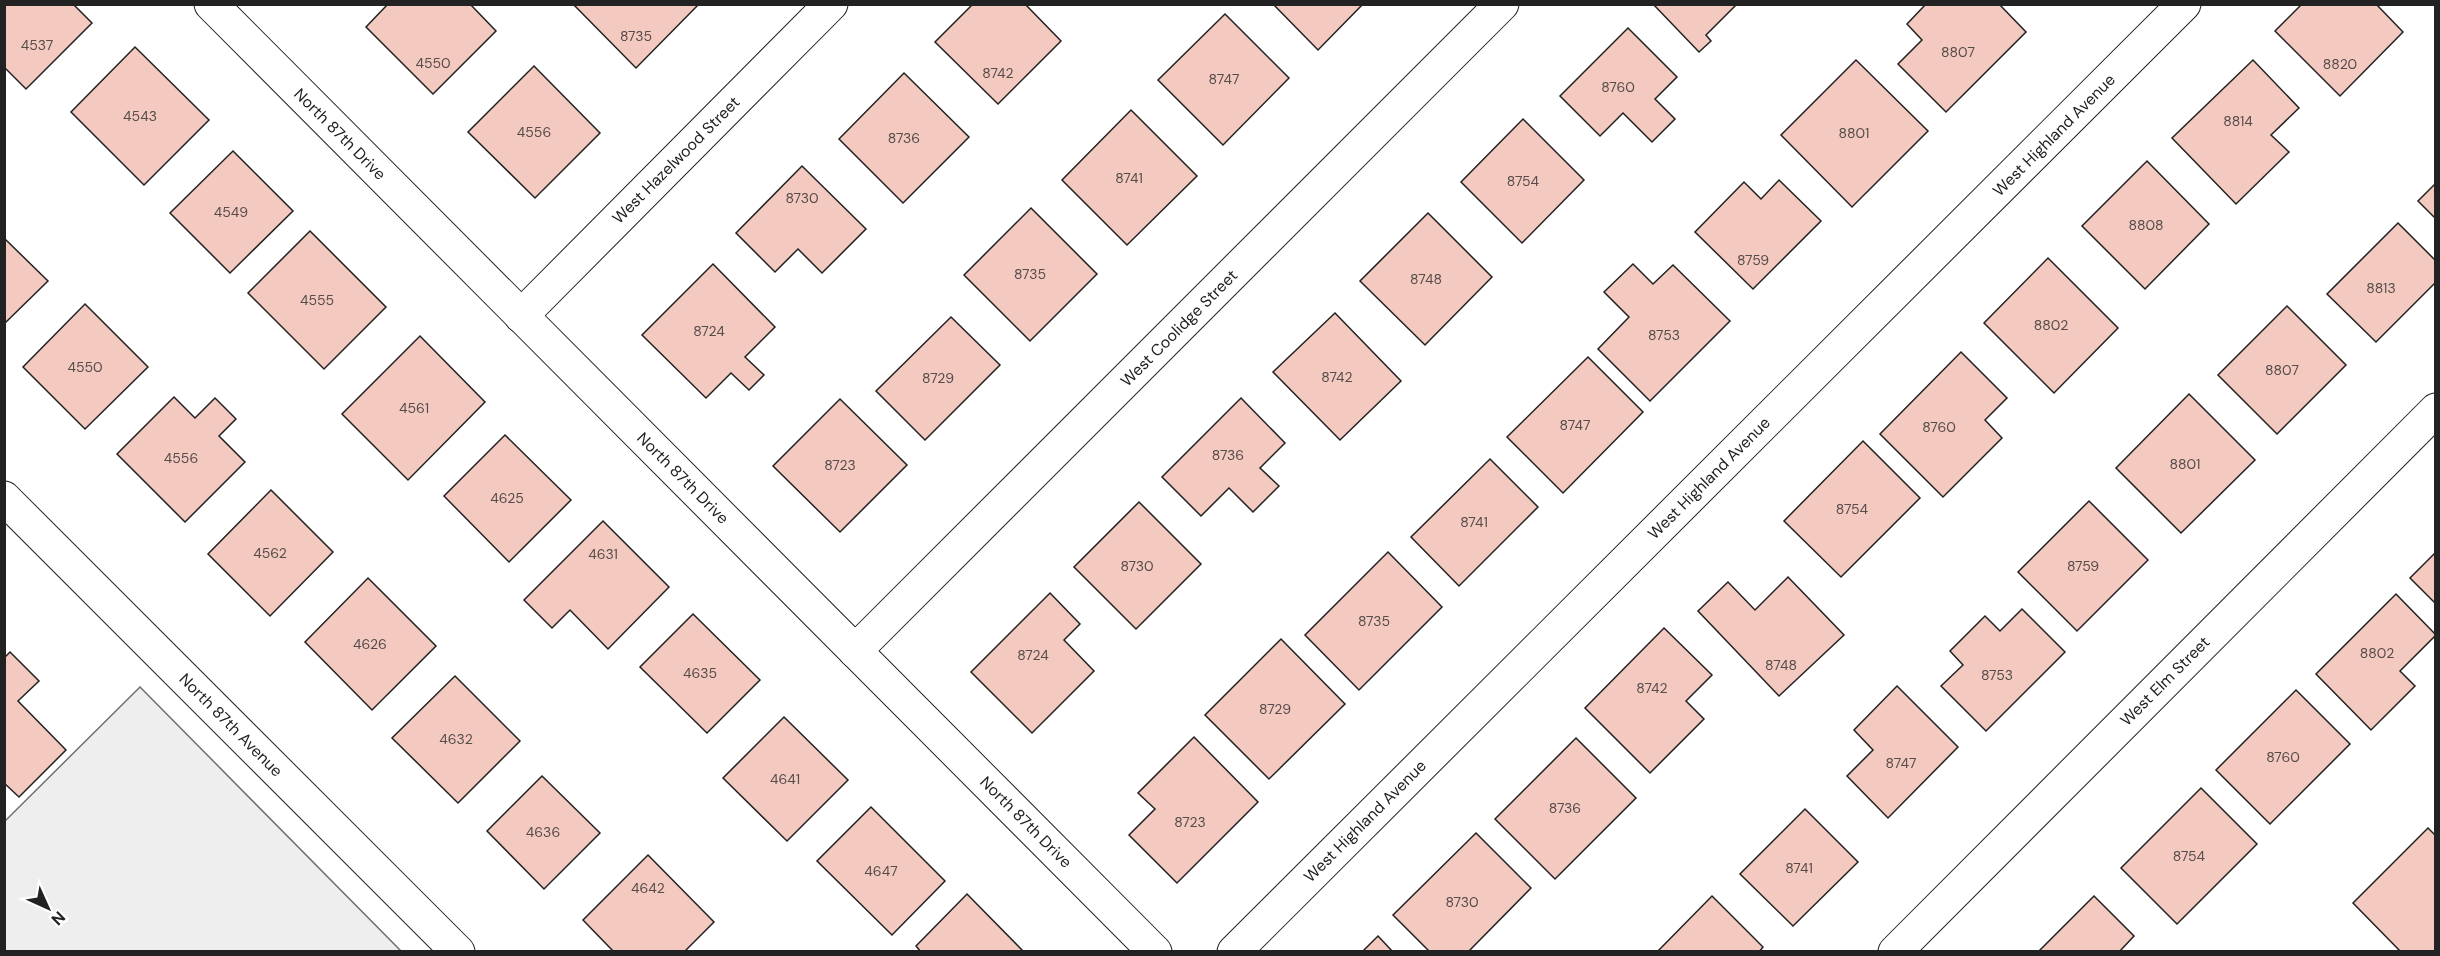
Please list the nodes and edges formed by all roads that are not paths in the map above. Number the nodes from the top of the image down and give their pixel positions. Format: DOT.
graph roads {
  1 [pos="211,4"];
  2 [pos="831,4"];
  3 [pos="1502,4"];
  4 [pos="2184,4"];
  5 [pos="521,316"];
  6 [pos="2436,410"];
  7 [pos="4,498"];
  8 [pos="855,651"];
  9 [pos="458,951"];
  10 [pos="1155,951"];
  11 [pos="1234,951"];
  12 [pos="1895,951"];
  1 -- 5 [label="street, North 87th Drive"];
  2 -- 5 [label="street, West Hazelwood Street"];
  3 -- 8 [label="street, West Coolidge Street"];
  4 -- 11 [label="street, West Highland Avenue"];
  5 -- 8 [label="street, North 87th Drive"];
  6 -- 12 [label="street, West Elm Street"];
  7 -- 9 [label="street, North 87th Avenue"];
  8 -- 10 [label="street, North 87th Drive"];
}
